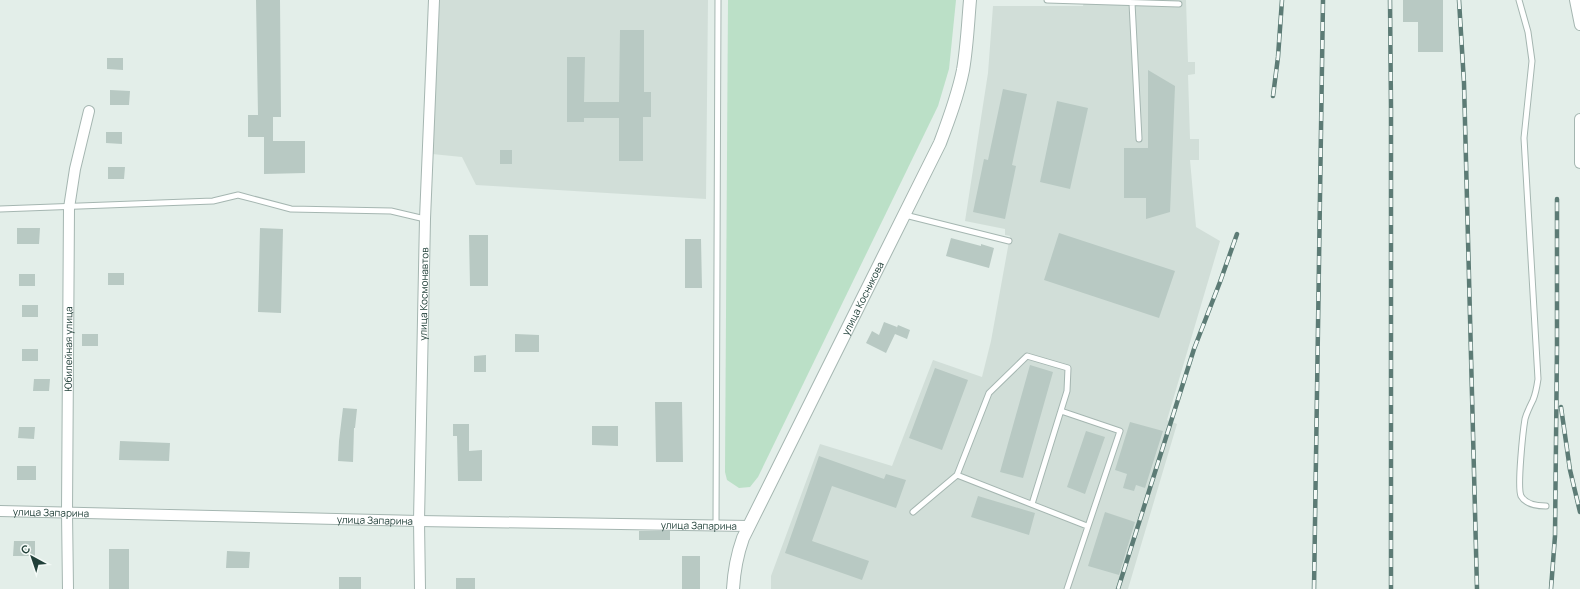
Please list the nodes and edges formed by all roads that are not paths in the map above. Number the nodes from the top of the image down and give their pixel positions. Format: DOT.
graph roads {
  1 [pos="434,0"];
  2 [pos="718,0"];
  3 [pos="970,0"];
  4 [pos="1047,0"];
  5 [pos="1065,0"];
  6 [pos="1519,0"];
  7 [pos="1575,0"];
  8 [pos="1132,3"];
  9 [pos="1179,4"];
  10 [pos="1580,25"];
  11 [pos="89,111"];
  12 [pos="1580,119"];
  13 [pos="1139,138"];
  14 [pos="1580,163"];
  15 [pos="69,208"];
  16 [pos="0,209"];
  17 [pos="905,216"];
  18 [pos="425,219"];
  19 [pos="1009,241"];
  20 [pos="1061,411"];
  21 [pos="957,475"];
  22 [pos="1032,504"];
  23 [pos="1546,506"];
  24 [pos="0,511"];
  25 [pos="67,512"];
  26 [pos="913,512"];
  27 [pos="419,521"];
  28 [pos="716,525"];
  29 [pos="749,526"];
  30 [pos="1087,526"];
  31 [pos="68,589"];
  32 [pos="420,589"];
  33 [pos="733,589"];
  34 [pos="1067,589"];
  1 -- 18 [label="street, улица Космонавтов"];
  2 -- 28 [label="lane"];
  3 -- 17 [label="street, улица Косникова"];
  4 -- 5 [label="lane"];
  5 -- 8 [label="lane"];
  6 -- 23 [label="lane"];
  7 -- 10 [label="street"];
  8 -- 9 [label="lane"];
  8 -- 13 [label="lane"];
  11 -- 15 [label="street, Юбилейная улица"];
  12 -- 14 [label="street"];
  15 -- 16 [label="lane"];
  15 -- 18 [label="lane"];
  15 -- 25 [label="street, Юбилейная улица"];
  17 -- 19 [label="lane"];
  17 -- 29 [label="street, улица Косникова"];
  18 -- 27 [label="street, улица Космонавтов"];
  20 -- 21 [label="lane"];
  20 -- 22 [label="lane"];
  20 -- 30 [label="lane"];
  21 -- 22 [label="lane"];
  21 -- 26 [label="lane"];
  22 -- 30 [label="lane"];
  24 -- 25 [label="street, улица Запарина"];
  25 -- 27 [label="street, улица Запарина"];
  25 -- 31 [label="street, Юбилейная улица"];
  27 -- 28 [label="street, улица Запарина"];
  27 -- 32 [label="street, улица Космонавтов"];
  28 -- 29 [label="street, улица Запарина"];
  29 -- 33 [label="street, улица Косникова"];
  30 -- 34 [label="lane"];
}
